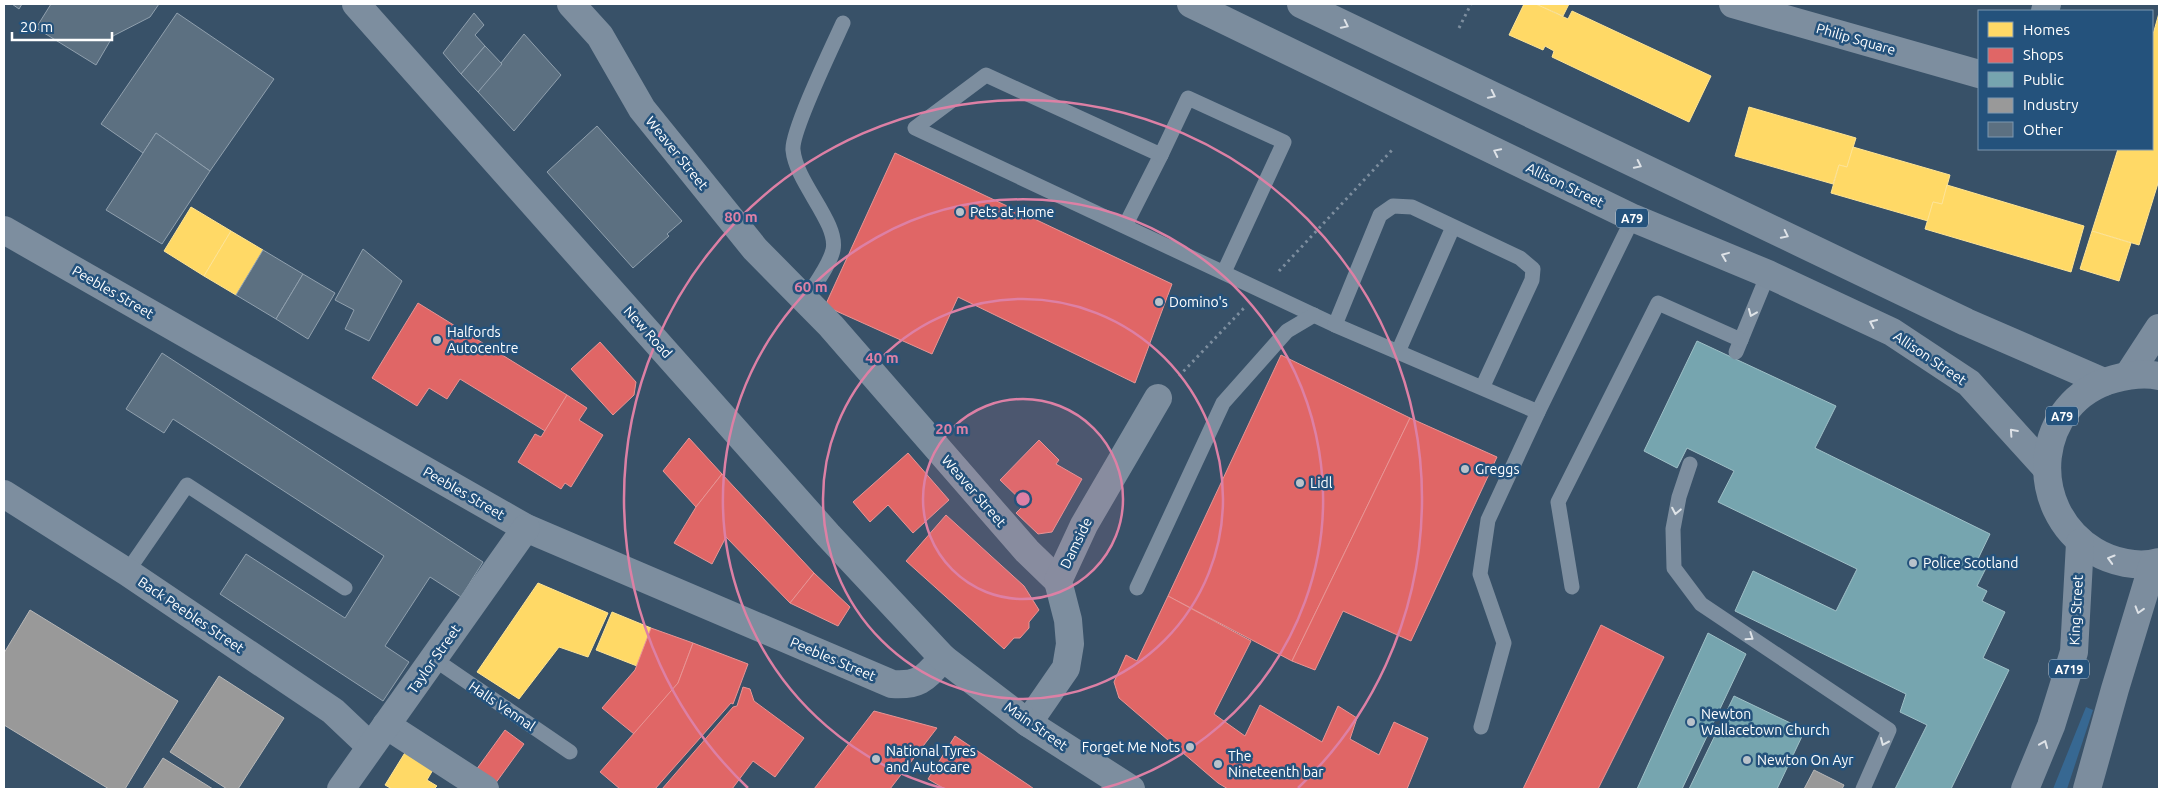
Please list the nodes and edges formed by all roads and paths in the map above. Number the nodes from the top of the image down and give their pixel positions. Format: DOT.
graph roads {
  1 [pos="356,4"];
  2 [pos="571,4"];
  3 [pos="1191,4"];
  4 [pos="1301,4"];
  5 [pos="1471,4"];
  6 [pos="1733,4"];
  7 [pos="842,23"];
  8 [pos="1459,28"];
  9 [pos="1978,74"];
  10 [pos="1160,155"];
  11 [pos="1632,218"];
  12 [pos="1126,226"];
  13 [pos="1453,227"];
  14 [pos="4,230"];
  15 [pos="1224,272"];
  16 [pos="1768,274"];
  17 [pos="805,300"];
  18 [pos="1314,315"];
  19 [pos="1335,325"];
  20 [pos="2159,328"];
  21 [pos="1398,352"];
  22 [pos="2130,374"];
  23 [pos="2159,376"];
  24 [pos="2104,382"];
  25 [pos="1482,388"];
  26 [pos="1158,398"];
  27 [pos="1538,412"];
  28 [pos="1690,464"];
  29 [pos="2046,468"];
  30 [pos="4,494"];
  31 [pos="526,528"];
  32 [pos="2080,543"];
  33 [pos="2156,563"];
  34 [pos="127,572"];
  35 [pos="1058,581"];
  36 [pos="1572,587"];
  37 [pos="345,588"];
  38 [pos="1137,588"];
  39 [pos="943,658"];
  40 [pos="434,659"];
  41 [pos="1028,722"];
  42 [pos="386,725"];
  43 [pos="1482,727"];
  44 [pos="370,746"];
  45 [pos="570,752"];
  46 [pos="342,789"];
  47 [pos="485,789"];
  48 [pos="1131,789"];
  49 [pos="1863,789"];
  50 [pos="2025,789"];
  51 [pos="2087,789"];
  1 -- 39 [label="street, New Road"];
  2 -- 17 [label="street, Weaver Street"];
  11 -- 3 [label="main road, Allison Street / A79, one-way"];
  4 -- 24 [label="main road, one-way"];
  5 -- 8 [label="path"];
  6 -- 9 [label="street, Philip Square"];
  7 -- 17 [label="lane"];
  10 -- 12 [label="lane"];
  10 -- 12 [label="lane"];
  10 -- 15 [label="lane"];
  16 -- 11 [label="main road, Allison Street / A79, one-way"];
  11 -- 27 [label="lane"];
  12 -- 15 [label="lane"];
  13 -- 19 [label="lane"];
  13 -- 21 [label="lane"];
  13 -- 25 [label="lane"];
  14 -- 31 [label="street, Peebles Street"];
  15 -- 18 [label="lane"];
  29 -- 16 [label="main road, Allison Street / A79, one-way"];
  16 -- 36 [label="lane, one-way"];
  17 -- 35 [label="street, Weaver Street"];
  18 -- 19 [label="lane"];
  18 -- 38 [label="lane"];
  19 -- 21 [label="lane"];
  20 -- 22 [label="main road"];
  21 -- 25 [label="lane"];
  22 -- 23 [label="main road, A79"];
  22 -- 24 [label="main road, A79"];
  24 -- 29 [label="main road, A79"];
  25 -- 27 [label="lane"];
  26 -- 35 [label="street, Damside"];
  27 -- 43 [label="lane"];
  28 -- 49 [label="lane, one-way"];
  29 -- 32 [label="main road, A79"];
  30 -- 34 [label="street, Back Peebles Street"];
  31 -- 39 [label="street, Peebles Street"];
  31 -- 40 [label="street, Taylor Street"];
  33 -- 32 [label="main road, A79, one-way"];
  50 -- 32 [label="main road, King Street / A719, one-way"];
  33 -- 51 [label="main road, one-way"];
  34 -- 37 [label="lane"];
  34 -- 44 [label="street, Back Peebles Street"];
  35 -- 41 [label="street, Damside"];
  39 -- 41 [label="street, Main Street"];
  40 -- 42 [label="street, Taylor Street"];
  40 -- 45 [label="lane, Halls Vennal"];
  41 -- 48 [label="street, Main Street"];
  42 -- 44 [label="street, Taylor Street"];
  42 -- 47 [label="street"];
  44 -- 46 [label="street, Taylor Street"];
}
